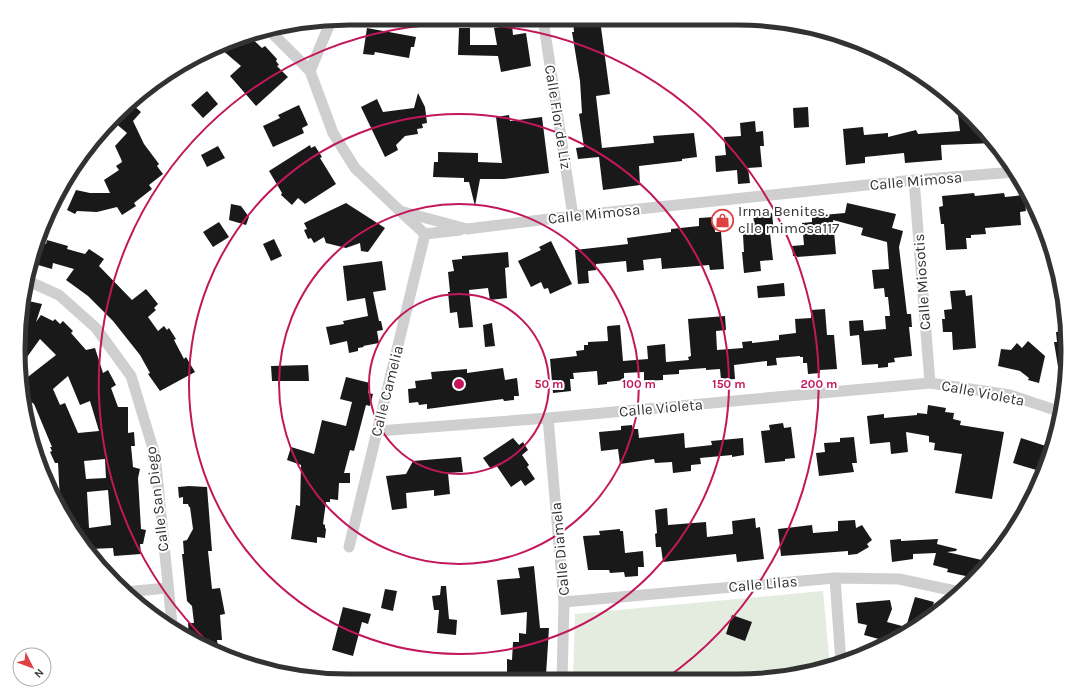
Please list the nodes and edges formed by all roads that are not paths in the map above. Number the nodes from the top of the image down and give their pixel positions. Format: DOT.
graph roads {
  1 [pos="544,25"];
  2 [pos="329,26"];
  3 [pos="273,34"];
  4 [pos="310,72"];
  5 [pos="1008,173"];
  6 [pos="914,180"];
  7 [pos="400,211"];
  8 [pos="573,216"];
  9 [pos="467,229"];
  10 [pos="425,234"];
  11 [pos="32,283"];
  12 [pos="930,383"];
  13 [pos="1055,410"];
  14 [pos="548,418"];
  15 [pos="378,431"];
  16 [pos="349,547"];
  17 [pos="835,578"];
  18 [pos="167,588"];
  19 [pos="953,590"];
  20 [pos="134,591"];
  21 [pos="564,602"];
  22 [pos="172,621"];
  23 [pos="841,657"];
  24 [pos="562,674"];
  1 -- 8 [label="street, Calle Flor de Liz"];
  2 -- 4 [label="street"];
  3 -- 4 [label="street, Calle Mimosa"];
  4 -- 7 [label="street, Calle Mimosa"];
  5 -- 6 [label="street, Calle Mimosa"];
  6 -- 8 [label="street, Calle Mimosa"];
  6 -- 12 [label="street, Calle Miosotis"];
  7 -- 9 [label="street, Calle Mimosa"];
  7 -- 10 [label="street"];
  8 -- 9 [label="street, Calle Mimosa"];
  9 -- 10 [label="street"];
  10 -- 15 [label="street, Calle Camelia"];
  11 -- 18 [label="street, Calle San Diego"];
  12 -- 13 [label="street, Calle Violeta"];
  12 -- 14 [label="street, Calle Violeta"];
  14 -- 15 [label="street, Calle Violeta"];
  14 -- 21 [label="street, Calle Diamela"];
  15 -- 16 [label="street, Calle Camelia"];
  17 -- 19 [label="street, Calle Lilas"];
  17 -- 21 [label="street, Calle Lilas"];
  17 -- 23 [label="street"];
  18 -- 20 [label="street"];
  18 -- 22 [label="street, Calle San Diego"];
  21 -- 24 [label="street, Calle Diamela"];
}
